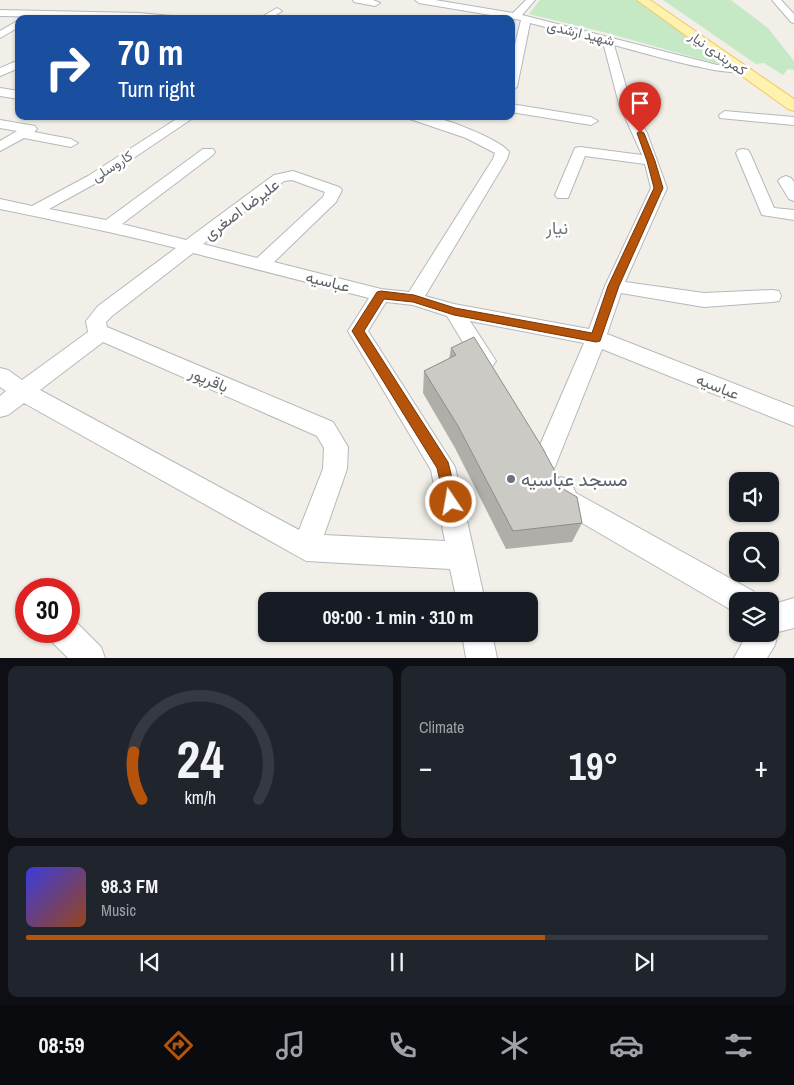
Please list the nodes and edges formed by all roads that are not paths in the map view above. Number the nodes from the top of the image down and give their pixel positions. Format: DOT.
graph roads {
  1 [pos="357,0"];
  2 [pos="419,0"];
  3 [pos="481,0"];
  4 [pos="531,0"];
  5 [pos="643,0"];
  6 [pos="776,0"];
  7 [pos="375,4"];
  8 [pos="468,9"];
  9 [pos="277,11"];
  10 [pos="0,13"];
  11 [pos="15,15"];
  12 [pos="270,15"];
  13 [pos="503,15"];
  14 [pos="792,16"];
  15 [pos="515,17"];
  16 [pos="520,18"];
  17 [pos="15,26"];
  18 [pos="0,35"];
  19 [pos="608,40"];
  20 [pos="515,56"];
  21 [pos="15,65"];
  22 [pos="742,70"];
  23 [pos="0,73"];
  24 [pos="0,92"];
  25 [pos="15,94"];
  26 [pos="794,106"];
  27 [pos="515,109"];
  28 [pos="725,115"];
  29 [pos="184,120"];
  30 [pos="440,120"];
  31 [pos="591,121"];
  32 [pos="794,121"];
  33 [pos="458,123"];
  34 [pos="0,124"];
  35 [pos="22,134"];
  36 [pos="71,143"];
  37 [pos="0,147"];
  38 [pos="208,152"];
  39 [pos="743,153"];
  40 [pos="651,161"];
  41 [pos="786,181"];
  42 [pos="563,195"];
  43 [pos="794,196"];
  44 [pos="0,204"];
  45 [pos="32,212"];
  46 [pos="794,215"];
  47 [pos="109,226"];
  48 [pos="192,247"];
  49 [pos="261,264"];
  50 [pos="614,286"];
  51 [pos="381,294"];
  52 [pos="772,296"];
  53 [pos="414,299"];
  54 [pos="454,311"];
  55 [pos="101,333"];
  56 [pos="596,338"];
  57 [pos="0,376"];
  58 [pos="495,377"];
  59 [pos="22,391"];
  60 [pos="0,408"];
  61 [pos="794,417"];
  62 [pos="531,435"];
  63 [pos="546,460"];
  64 [pos="306,548"];
  65 [pos="462,556"];
  66 [pos="469,592"];
  67 [pos="729,593"];
  68 [pos="479,642"];
  69 [pos="760,642"];
  70 [pos="75,643"];
  71 [pos="90,658"];
  72 [pos="482,658"];
  73 [pos="749,658"];
  1 -- 7 [label="street"];
  2 -- 8 [label="street, شهید ارشدی"];
  3 -- 8 [label="street"];
  4 -- 16 [label="street"];
  5 -- 22 [label="main road, کمربندی نیار"];
  6 -- 14 [label="street"];
  8 -- 13 [label="street, شهید ارشدی"];
  9 -- 12 [label="street"];
  10 -- 11 [label="street"];
  15 -- 16 [label="street, شهید ارشدی"];
  16 -- 19 [label="street, شهید ارشدی"];
  16 -- 20 [label="street"];
  17 -- 18 [label="street"];
  19 -- 22 [label="street, شهید ارشدی"];
  19 -- 40 [label="street"];
  21 -- 23 [label="street"];
  22 -- 26 [label="main road, کمربندی نیار"];
  24 -- 25 [label="street"];
  27 -- 31 [label="street"];
  28 -- 32 [label="street"];
  29 -- 45 [label="street, کاروسلی"];
  30 -- 33 [label="street"];
  33 -- 53 [label="street"];
  34 -- 35 [label="street"];
  35 -- 36 [label="street"];
  35 -- 37 [label="street"];
  38 -- 47 [label="street"];
  39 -- 46 [label="street"];
  40 -- 42 [label="street"];
  40 -- 50 [label="street"];
  41 -- 43 [label="street"];
  44 -- 45 [label="street, عباسیه"];
  45 -- 47 [label="street, عباسیه"];
  47 -- 48 [label="street, عباسیه"];
  48 -- 49 [label="street, عباسیه"];
  48 -- 49 [label="street, علیرضا اصغری"];
  48 -- 55 [label="street"];
  49 -- 51 [label="street, عباسیه"];
  50 -- 52 [label="street"];
  50 -- 56 [label="street"];
  51 -- 53 [label="street, عباسیه"];
  51 -- 65 [label="street"];
  53 -- 54 [label="street, عباسیه"];
  54 -- 56 [label="street, عباسیه"];
  54 -- 58 [label="street"];
  55 -- 59 [label="street"];
  55 -- 64 [label="street, باقرپور"];
  56 -- 61 [label="street, عباسیه"];
  56 -- 63 [label="street"];
  57 -- 59 [label="street"];
  59 -- 60 [label="street"];
  59 -- 64 [label="street"];
  62 -- 63 [label="street"];
  63 -- 67 [label="street"];
  64 -- 65 [label="street"];
  65 -- 66 [label="street"];
  68 -- 72 [label="street"];
  69 -- 73 [label="street"];
  70 -- 71 [label="street"];
}
